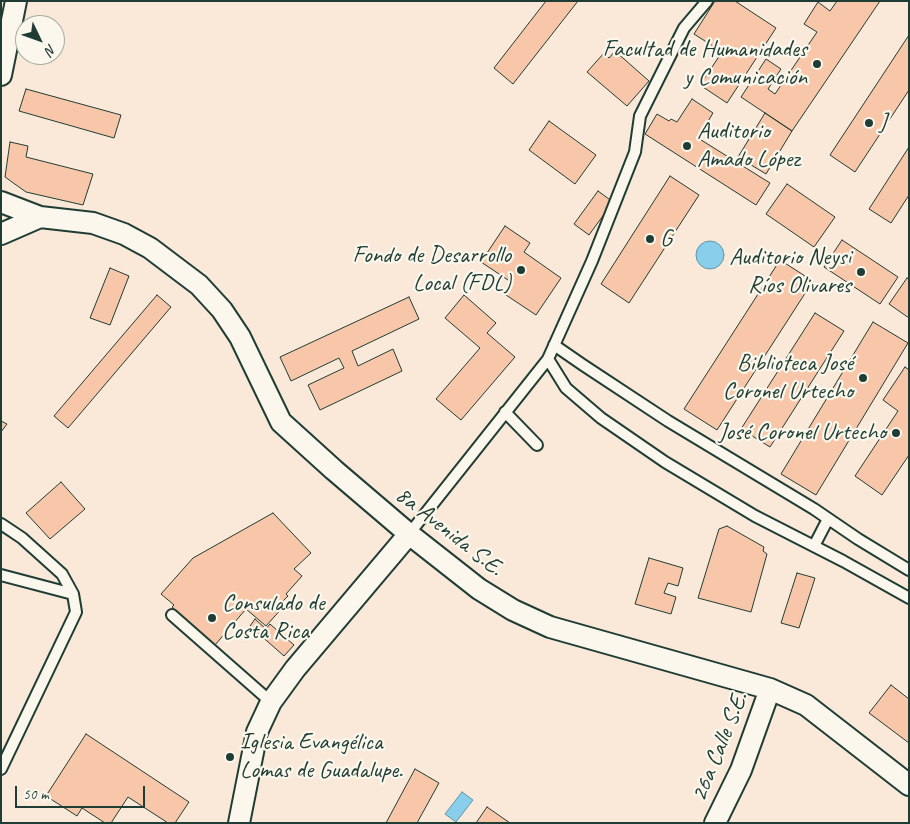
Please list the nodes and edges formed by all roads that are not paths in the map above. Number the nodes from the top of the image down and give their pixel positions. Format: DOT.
graph roads {
  1 [pos="16,1"];
  2 [pos="707,1"];
  3 [pos="1,75"];
  4 [pos="1,202"];
  5 [pos="40,217"];
  6 [pos="1,234"];
  7 [pos="554,345"];
  8 [pos="548,359"];
  9 [pos="505,412"];
  10 [pos="537,445"];
  11 [pos="828,519"];
  12 [pos="1,524"];
  13 [pos="409,534"];
  14 [pos="814,546"];
  15 [pos="909,570"];
  16 [pos="1,575"];
  17 [pos="73,594"];
  18 [pos="909,598"];
  19 [pos="172,615"];
  20 [pos="770,689"];
  21 [pos="271,702"];
  22 [pos="1,769"];
  23 [pos="909,786"];
  24 [pos="240,823"];
  25 [pos="715,823"];
  1 -- 3 [label="street"];
  2 -- 7 [label="lane"];
  4 -- 5 [label="street, 8a Avenida S.E."];
  5 -- 6 [label="street"];
  5 -- 13 [label="street, 8a Avenida S.E."];
  7 -- 8 [label="lane"];
  7 -- 11 [label="lane"];
  8 -- 9 [label="lane"];
  8 -- 14 [label="lane"];
  9 -- 10 [label="lane"];
  9 -- 13 [label="lane"];
  11 -- 14 [label="lane"];
  11 -- 15 [label="lane"];
  12 -- 17 [label="lane"];
  13 -- 20 [label="street, 8a Avenida S.E."];
  13 -- 21 [label="street"];
  14 -- 18 [label="lane"];
  16 -- 17 [label="lane"];
  17 -- 22 [label="lane"];
  19 -- 21 [label="lane"];
  20 -- 23 [label="street, 8a Avenida S.E."];
  20 -- 25 [label="street, 26a Calle S.E."];
  21 -- 24 [label="street"];
}
